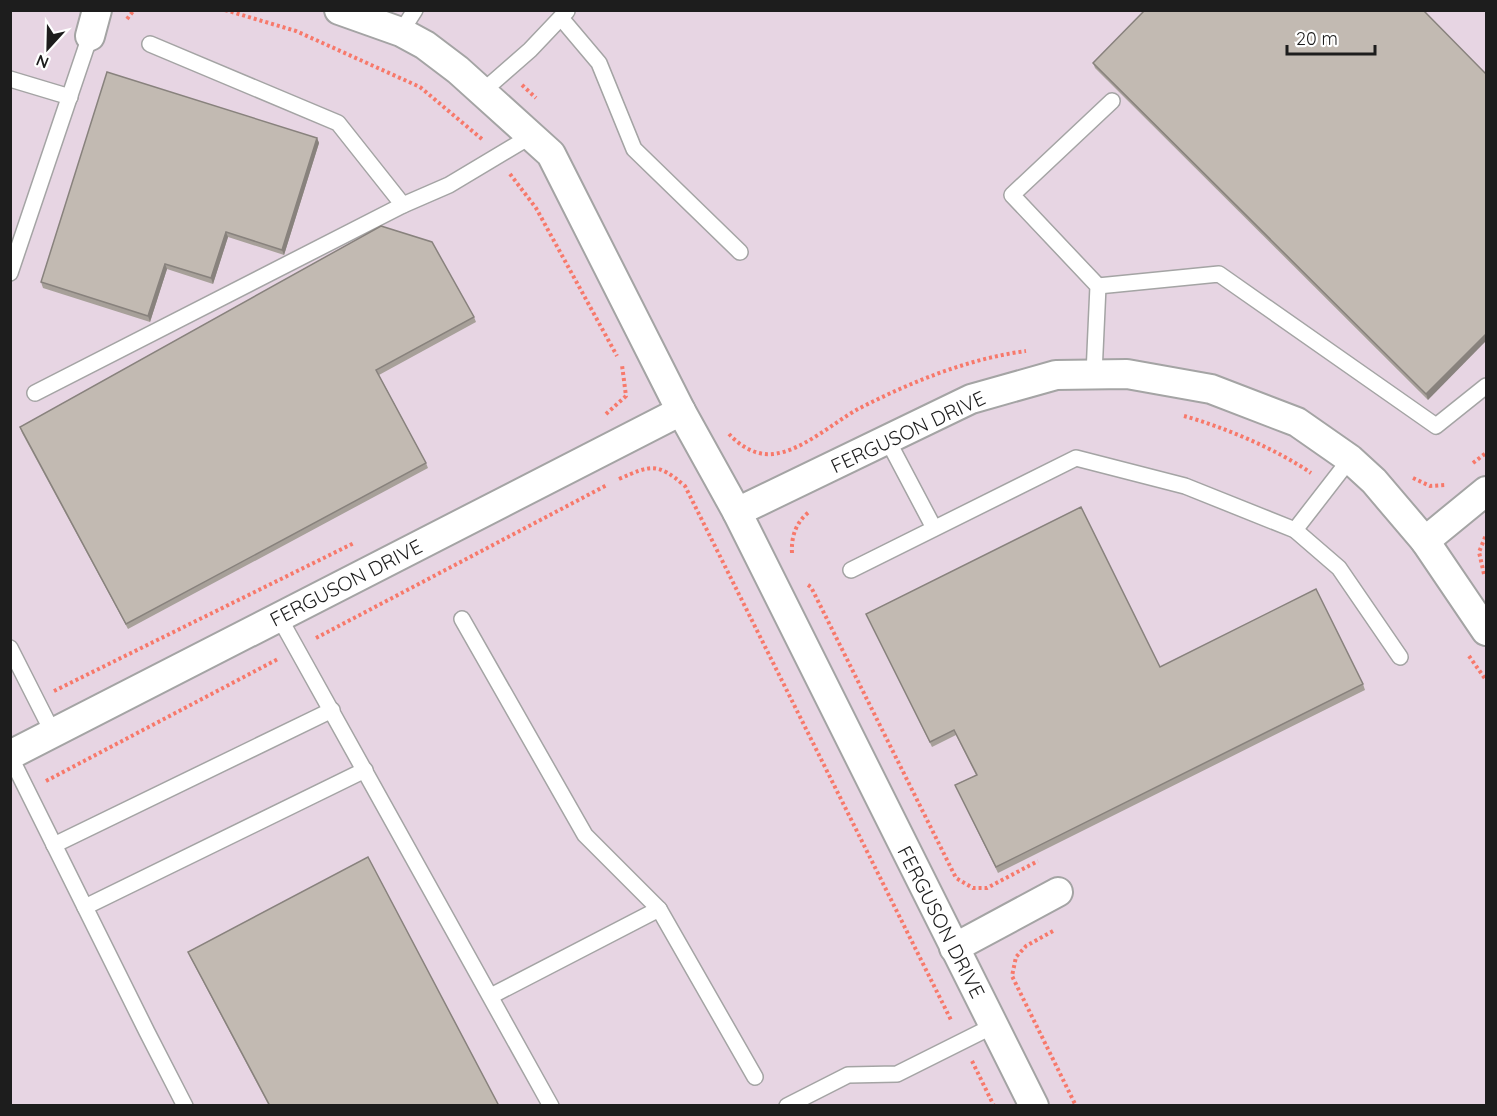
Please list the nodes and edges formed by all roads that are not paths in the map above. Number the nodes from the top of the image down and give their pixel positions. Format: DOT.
graph roads {
  1 [pos="339,10"];
  2 [pos="564,14"];
  3 [pos="408,21"];
  4 [pos="94,23"];
  5 [pos="150,44"];
  6 [pos="10,79"];
  7 [pos="482,92"];
  8 [pos="70,97"];
  9 [pos="1112,101"];
  10 [pos="531,136"];
  11 [pos="403,205"];
  12 [pos="740,252"];
  13 [pos="10,273"];
  14 [pos="1098,286"];
  15 [pos="1094,374"];
  16 [pos="1486,386"];
  17 [pos="35,393"];
  18 [pos="681,411"];
  19 [pos="887,439"];
  20 [pos="1350,459"];
  21 [pos="1486,491"];
  22 [pos="737,512"];
  23 [pos="934,528"];
  24 [pos="1295,530"];
  25 [pos="1425,541"];
  26 [pos="851,570"];
  27 [pos="279,617"];
  28 [pos="462,619"];
  29 [pos="1486,631"];
  30 [pos="10,648"];
  31 [pos="1400,657"];
  32 [pos="332,710"];
  33 [pos="53,733"];
  34 [pos="10,756"];
  35 [pos="365,770"];
  36 [pos="54,845"];
  37 [pos="1058,892"];
  38 [pos="85,907"];
  39 [pos="659,909"];
  40 [pos="954,948"];
  41 [pos="491,996"];
  42 [pos="993,1026"];
  43 [pos="755,1077"];
  44 [pos="185,1106"];
  45 [pos="551,1106"];
  46 [pos="787,1106"];
  47 [pos="1034,1106"];
  1 -- 3 [label="street, FERGUSON DRIVE"];
  2 -- 7 [label="lane"];
  2 -- 12 [label="lane"];
  3 -- 7 [label="street, FERGUSON DRIVE"];
  4 -- 8 [label="lane"];
  5 -- 11 [label="lane"];
  6 -- 8 [label="lane"];
  7 -- 10 [label="street, FERGUSON DRIVE"];
  8 -- 13 [label="lane"];
  9 -- 14 [label="lane"];
  10 -- 11 [label="lane"];
  10 -- 18 [label="street, FERGUSON DRIVE"];
  11 -- 17 [label="lane"];
  14 -- 15 [label="lane"];
  14 -- 16 [label="lane"];
  15 -- 19 [label="street, FERGUSON DRIVE"];
  15 -- 20 [label="street, FERGUSON DRIVE"];
  18 -- 22 [label="street, FERGUSON DRIVE"];
  18 -- 27 [label="street, FERGUSON DRIVE"];
  19 -- 22 [label="street, FERGUSON DRIVE"];
  19 -- 23 [label="lane"];
  20 -- 24 [label="lane"];
  20 -- 25 [label="street, FERGUSON DRIVE"];
  21 -- 25 [label="street"];
  22 -- 40 [label="street, FERGUSON DRIVE"];
  23 -- 24 [label="lane"];
  23 -- 26 [label="lane"];
  24 -- 31 [label="lane"];
  25 -- 29 [label="street, FERGUSON DRIVE"];
  27 -- 32 [label="lane"];
  27 -- 33 [label="street, FERGUSON DRIVE"];
  28 -- 39 [label="lane"];
  30 -- 33 [label="lane"];
  32 -- 35 [label="lane"];
  32 -- 36 [label="lane"];
  33 -- 34 [label="street, FERGUSON DRIVE"];
  34 -- 36 [label="lane"];
  35 -- 38 [label="lane"];
  35 -- 41 [label="lane"];
  36 -- 38 [label="lane"];
  37 -- 40 [label="street"];
  38 -- 44 [label="lane"];
  39 -- 41 [label="lane"];
  39 -- 43 [label="lane"];
  40 -- 42 [label="street, FERGUSON DRIVE"];
  41 -- 45 [label="lane"];
  42 -- 46 [label="lane"];
  42 -- 47 [label="street, FERGUSON DRIVE"];
}
